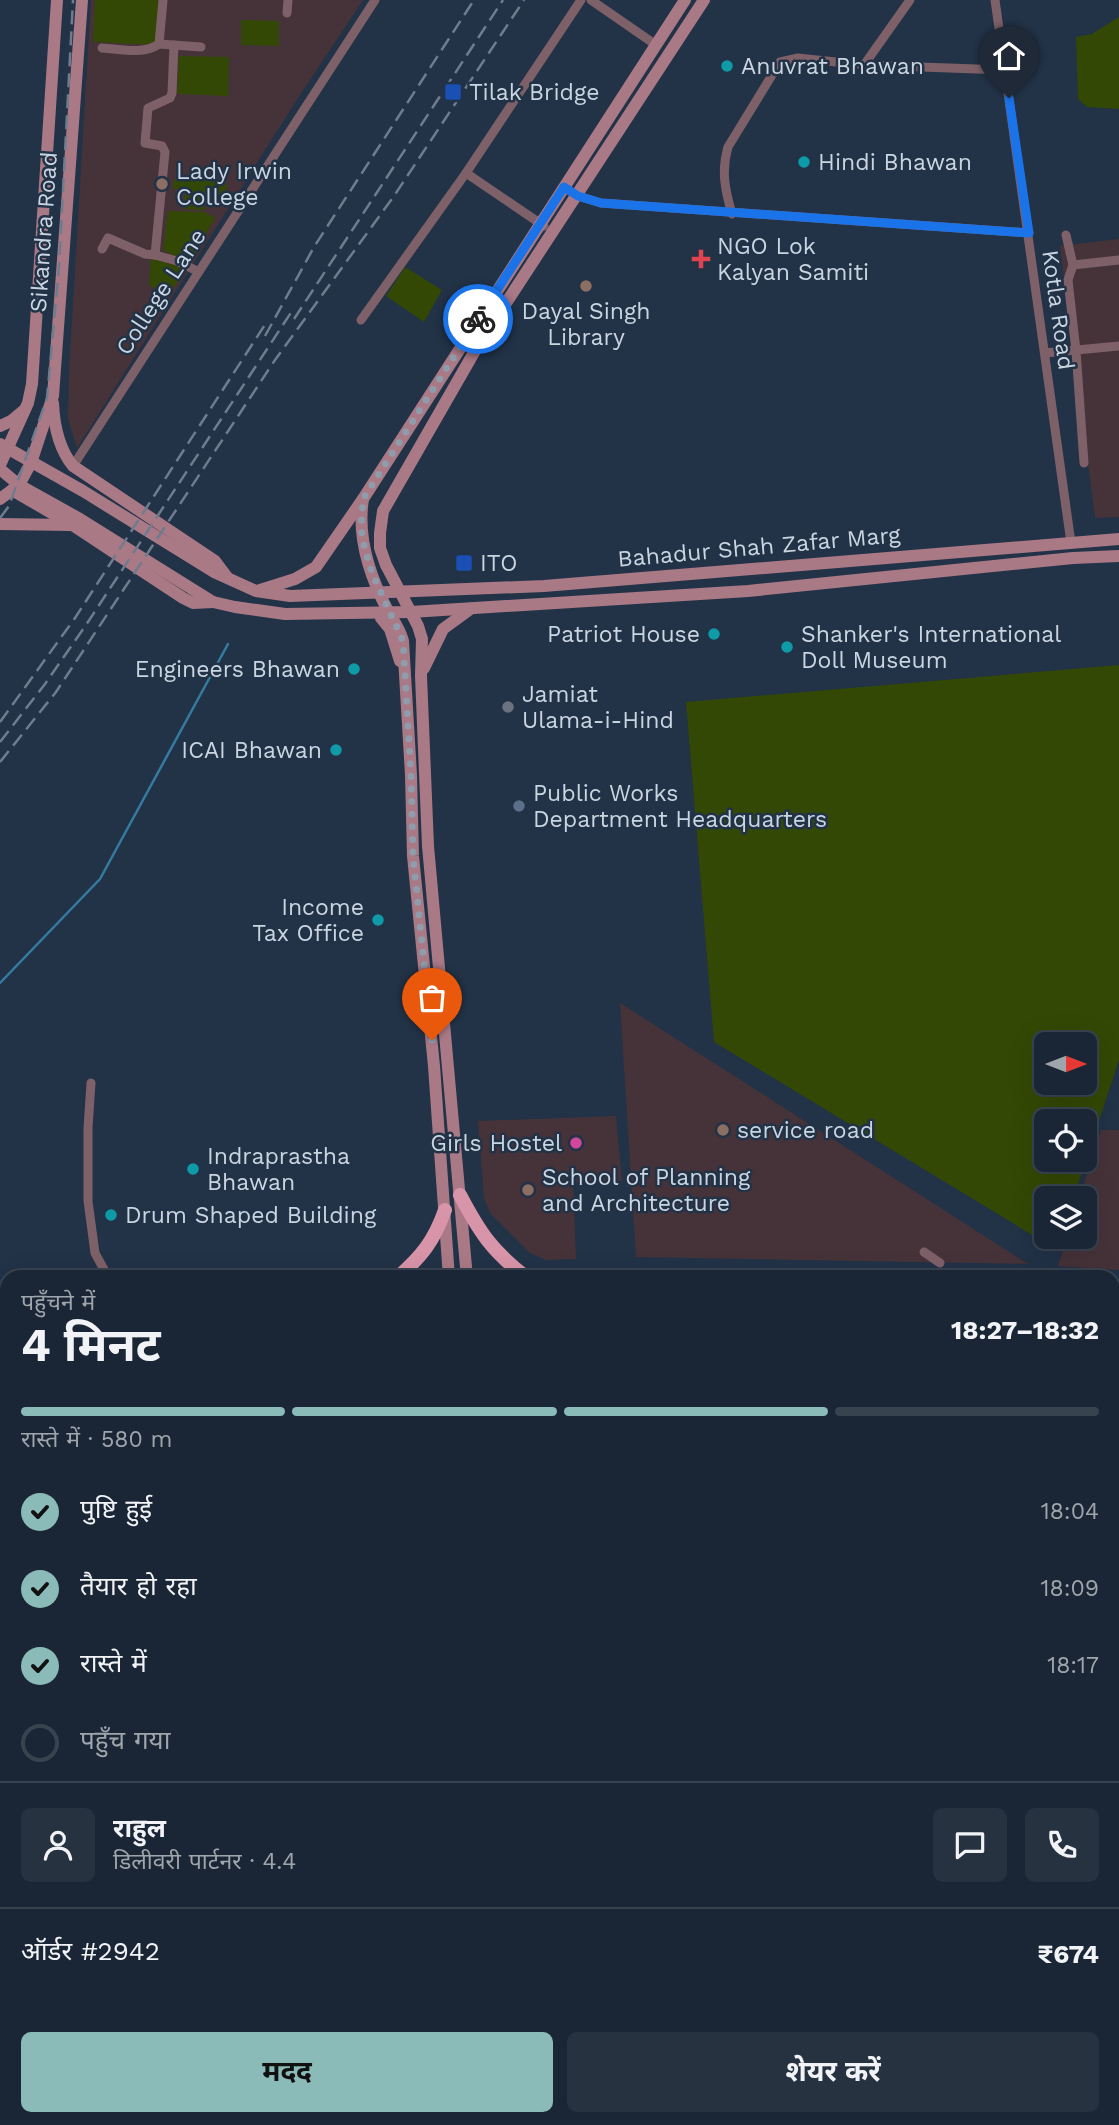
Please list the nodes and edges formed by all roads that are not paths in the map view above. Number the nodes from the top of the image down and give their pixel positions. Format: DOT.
graph roads {
  1 [pos="57,0"];
  2 [pos="82,0"];
  3 [pos="163,0"];
  4 [pos="288,0"];
  5 [pos="374,0"];
  6 [pos="581,0"];
  7 [pos="590,0"];
  8 [pos="685,0"];
  9 [pos="704,0"];
  10 [pos="910,0"];
  11 [pos="995,0"];
  12 [pos="287,13"];
  13 [pos="159,44"];
  14 [pos="656,45"];
  15 [pos="174,46"];
  16 [pos="201,47"];
  17 [pos="103,48"];
  18 [pos="864,65"];
  19 [pos="1004,71"];
  20 [pos="466,173"];
  21 [pos="564,187"];
  22 [pos="578,196"];
  23 [pos="732,214"];
  24 [pos="540,223"];
  25 [pos="552,230"];
  26 [pos="1029,233"];
  27 [pos="1066,235"];
  28 [pos="102,249"];
  29 [pos="155,255"];
  30 [pos="1119,260"];
  31 [pos="1073,265"];
  32 [pos="197,271"];
  33 [pos="361,320"];
  34 [pos="1119,346"];
  35 [pos="1076,351"];
  36 [pos="1045,353"];
  37 [pos="33,369"];
  38 [pos="55,371"];
  39 [pos="53,396"];
  40 [pos="26,408"];
  41 [pos="0,426"];
  42 [pos="3,447"];
  43 [pos="31,463"];
  44 [pos="1084,463"];
  45 [pos="73,466"];
  46 [pos="0,468"];
  47 [pos="91,478"];
  48 [pos="16,488"];
  49 [pos="83,491"];
  50 [pos="0,499"];
  51 [pos="363,499"];
  52 [pos="0,524"];
  53 [pos="74,526"];
  54 [pos="1119,539"];
  55 [pos="1071,543"];
  56 [pos="1119,556"];
  57 [pos="228,579"];
  58 [pos="256,591"];
  59 [pos="402,593"];
  60 [pos="380,594"];
  61 [pos="213,602"];
  62 [pos="473,608"];
  63 [pos="411,612"];
  64 [pos="382,613"];
  65 [pos="421,676"];
  66 [pos="91,1083"];
  67 [pos="460,1195"];
  68 [pos="445,1210"];
  69 [pos="925,1252"];
  70 [pos="940,1263"];
  71 [pos="104,1270"];
  72 [pos="405,1270"];
  73 [pos="449,1270"];
  74 [pos="466,1270"];
  75 [pos="517,1270"];
  1 -- 37 [label="main road, Sikandra Road"];
  2 -- 38 [label="main road, Sikandra Road"];
  3 -- 13 [label="street"];
  4 -- 12 [label="street"];
  5 -- 32 [label="street, College Lane"];
  6 -- 20 [label="street"];
  7 -- 14 [label="street"];
  8 -- 14 [label="main road"];
  9 -- 22 [label="main road"];
  10 -- 18 [label="street"];
  11 -- 19 [label="street, Kotla Road"];
  13 -- 15 [label="street"];
  13 -- 17 [label="street"];
  14 -- 21 [label="main road"];
  15 -- 16 [label="street"];
  15 -- 29 [label="street"];
  18 -- 19 [label="street"];
  18 -- 23 [label="street"];
  19 -- 26 [label="street, Kotla Road"];
  20 -- 24 [label="street"];
  20 -- 33 [label="street"];
  21 -- 22 [label="street"];
  21 -- 24 [label="main road"];
  22 -- 23 [label="street"];
  22 -- 25 [label="main road"];
  23 -- 26 [label="street"];
  24 -- 25 [label="street"];
  24 -- 51 [label="main road"];
  25 -- 59 [label="main road"];
  26 -- 36 [label="street, Kotla Road"];
  27 -- 31 [label="street"];
  28 -- 29 [label="street"];
  29 -- 32 [label="street"];
  30 -- 31 [label="street"];
  31 -- 35 [label="street"];
  32 -- 45 [label="street, College Lane"];
  34 -- 35 [label="street"];
  35 -- 36 [label="street"];
  35 -- 44 [label="street"];
  36 -- 55 [label="street, Kotla Road"];
  37 -- 38 [label="main road"];
  37 -- 40 [label="main road, Sikandra Road"];
  38 -- 39 [label="main road, Sikandra Road"];
  39 -- 43 [label="main road, Sikandra Road"];
  39 -- 45 [label="main road"];
  40 -- 41 [label="main road"];
  40 -- 42 [label="main road, Sikandra Road"];
  42 -- 43 [label="main road"];
  42 -- 46 [label="main road, Sikandra Road"];
  43 -- 48 [label="main road, Sikandra Road"];
  43 -- 49 [label="main road"];
  45 -- 47 [label="main road"];
  46 -- 48 [label="main road"];
  47 -- 49 [label="main road"];
  47 -- 57 [label="main road"];
  48 -- 50 [label="main road"];
  48 -- 53 [label="main road"];
  48 -- 61 [label="main road"];
  49 -- 57 [label="main road"];
  51 -- 58 [label="main road"];
  51 -- 60 [label="main road"];
  52 -- 53 [label="main road"];
  53 -- 61 [label="main road"];
  54 -- 55 [label="main road, Bahadur Shah Zafar Marg"];
  55 -- 59 [label="main road, Bahadur Shah Zafar Marg"];
  56 -- 62 [label="main road, Bahadur Shah Zafar Marg"];
  57 -- 58 [label="main road"];
  58 -- 60 [label="main road"];
  59 -- 60 [label="main road, Bahadur Shah Zafar Marg"];
  59 -- 63 [label="main road"];
  60 -- 64 [label="main road"];
  61 -- 64 [label="main road"];
  62 -- 63 [label="main road, Bahadur Shah Zafar Marg"];
  62 -- 65 [label="main road"];
  63 -- 64 [label="main road, Bahadur Shah Zafar Marg"];
  63 -- 65 [label="main road"];
  64 -- 68 [label="main road"];
  65 -- 67 [label="main road"];
  66 -- 71 [label="street"];
  67 -- 74 [label="main road"];
  67 -- 75 [label="highway"];
  68 -- 72 [label="highway"];
  68 -- 73 [label="main road"];
  69 -- 70 [label="street"];
}
